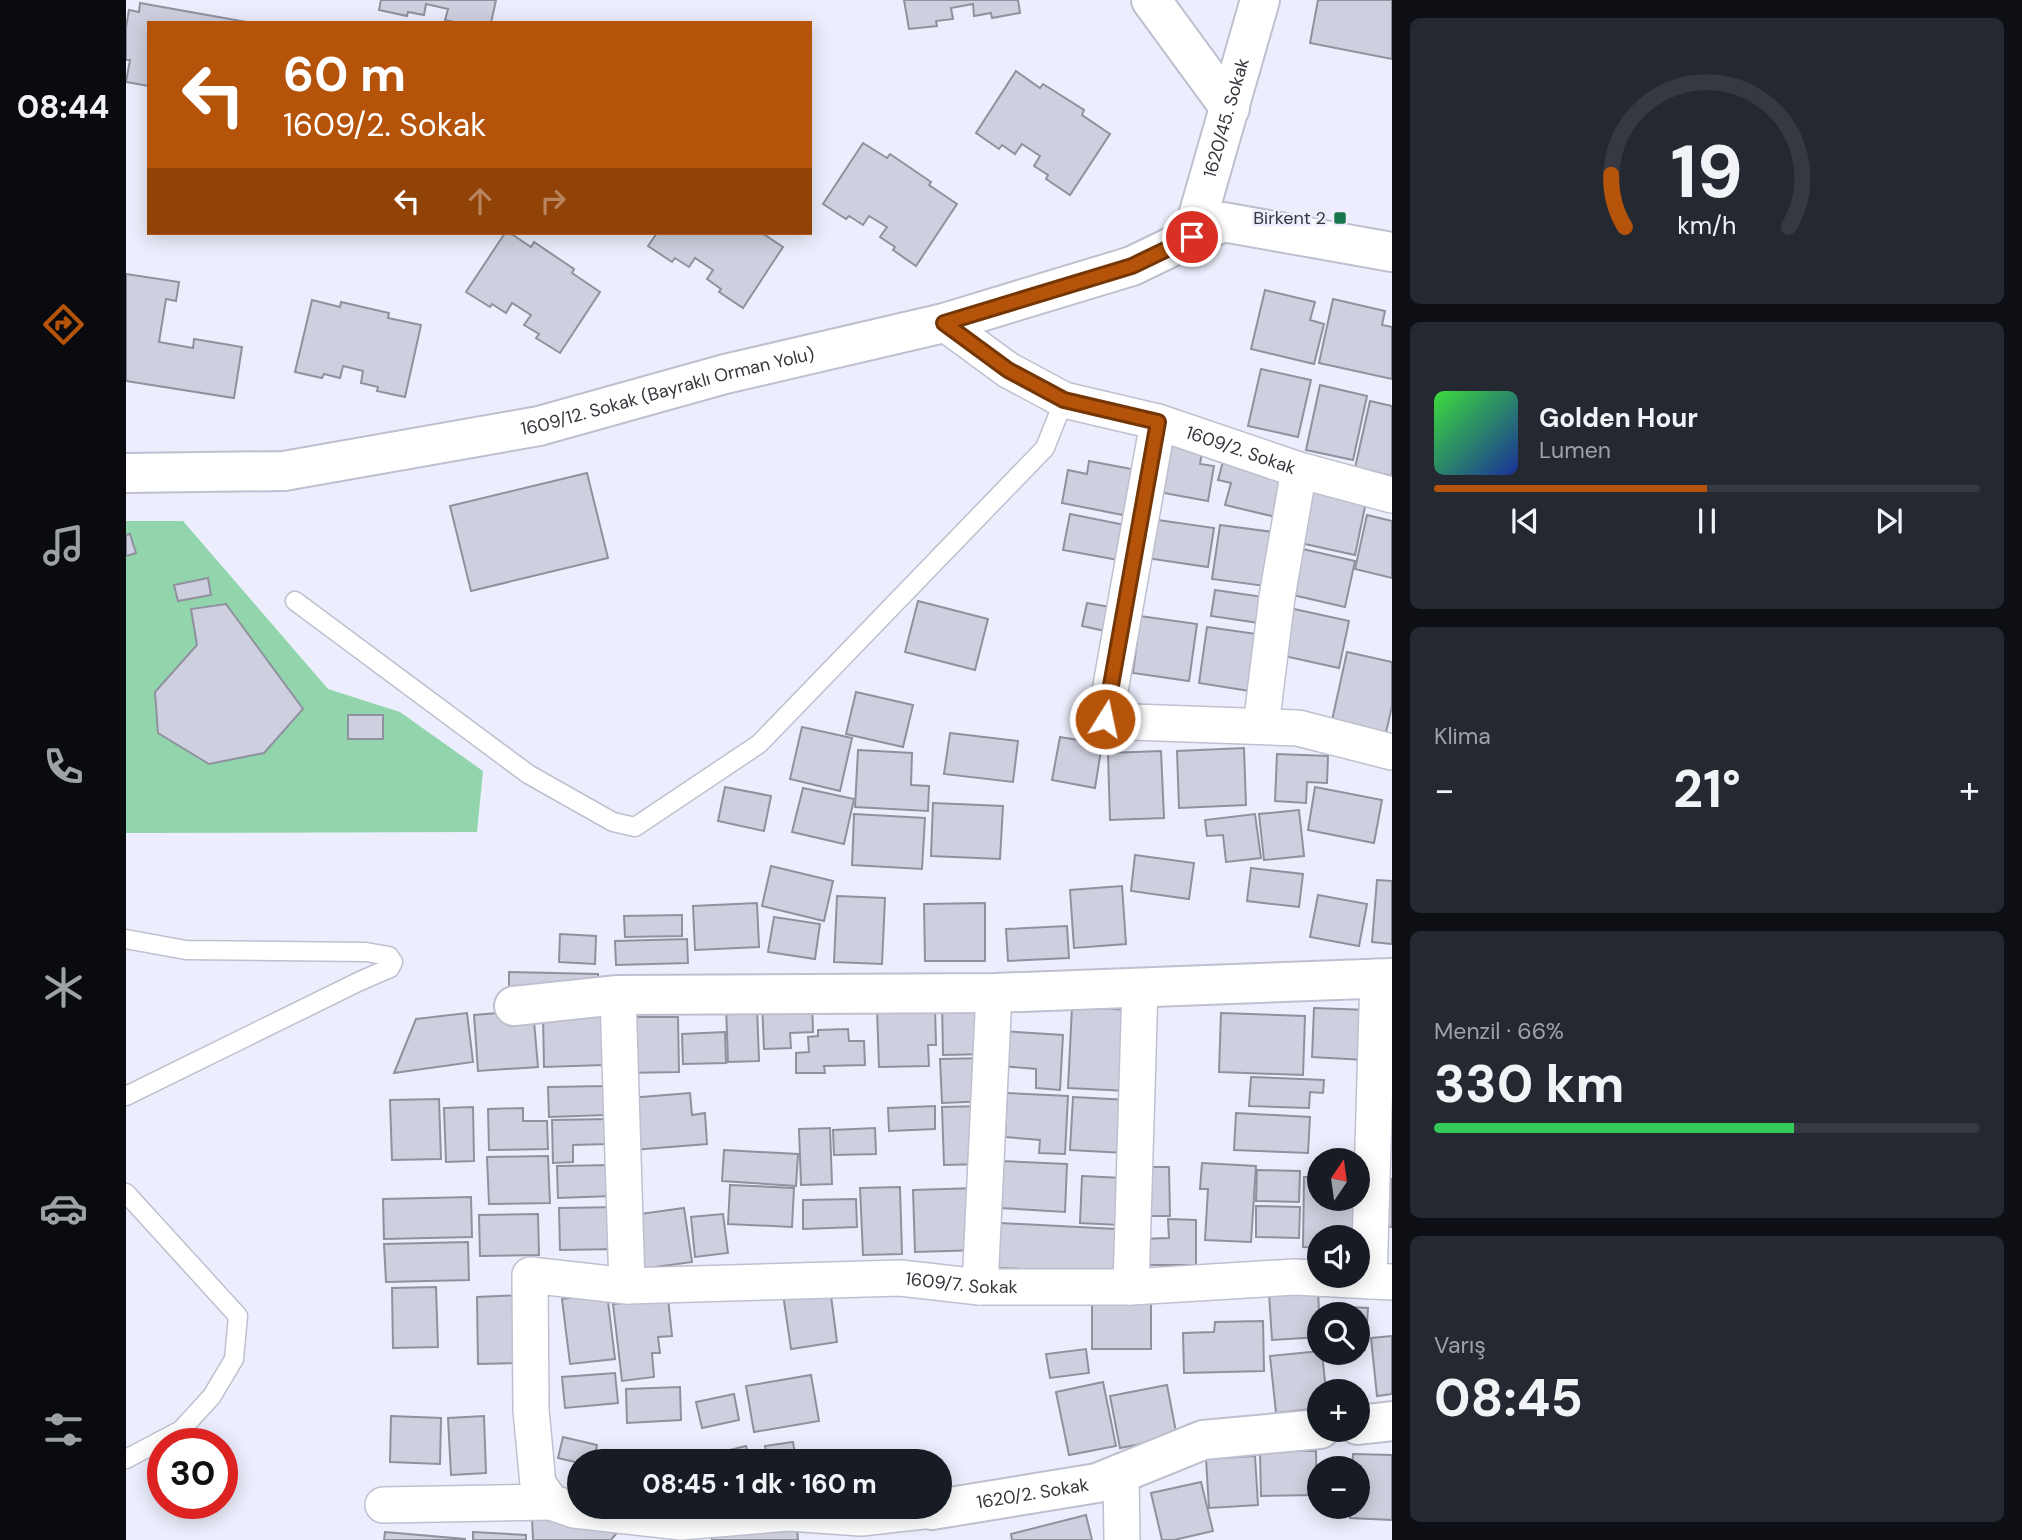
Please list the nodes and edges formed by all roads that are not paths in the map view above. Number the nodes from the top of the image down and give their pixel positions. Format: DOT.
graph roads {
  1 [pos="1151,0"];
  2 [pos="1260,0"];
  3 [pos="1230,108"];
  4 [pos="1192,237"];
  5 [pos="1392,251"];
  6 [pos="944,323"];
  7 [pos="1064,400"];
  8 [pos="1158,422"];
  9 [pos="1299,470"];
  10 [pos="126,473"];
  11 [pos="1392,495"];
  12 [pos="295,601"];
  13 [pos="1261,726"];
  14 [pos="1392,752"];
  15 [pos="126,939"];
  16 [pos="1385,977"];
  17 [pos="1140,988"];
  18 [pos="994,993"];
  19 [pos="618,995"];
  20 [pos="514,1006"];
  21 [pos="126,1096"];
  22 [pos="126,1193"];
  23 [pos="1380,1282"];
  24 [pos="627,1286"];
  25 [pos="980,1287"];
  26 [pos="1131,1287"];
  27 [pos="1392,1422"];
  28 [pos="1370,1424"];
  29 [pos="1307,1430"];
  30 [pos="126,1460"];
  31 [pos="1121,1473"];
  32 [pos="551,1502"];
  33 [pos="383,1505"];
  34 [pos="952,1507"];
  35 [pos="899,1519"];
  36 [pos="681,1522"];
  37 [pos="863,1529"];
  38 [pos="633,1540"];
  39 [pos="1122,1540"];
  1 -- 3 [label="main road"];
  2 -- 3 [label="main road, 1620/45. Sokak"];
  3 -- 4 [label="main road, 1620/45. Sokak"];
  4 -- 5 [label="main road, 1609/12. Sokak (Bayraklı Orman Yolu)"];
  4 -- 6 [label="main road, 1609/12. Sokak (Bayraklı Orman Yolu)"];
  6 -- 7 [label="street, 1609/2. Sokak"];
  6 -- 10 [label="main road, 1609/12. Sokak (Bayraklı Orman Yolu)"];
  7 -- 8 [label="street, 1609/2. Sokak"];
  7 -- 12 [label="lane"];
  8 -- 9 [label="street, 1609/2. Sokak"];
  8 -- 13 [label="street"];
  9 -- 11 [label="street, 1609/2. Sokak"];
  9 -- 13 [label="street"];
  13 -- 14 [label="street"];
  15 -- 21 [label="lane"];
  16 -- 17 [label="main road"];
  16 -- 23 [label="street"];
  17 -- 18 [label="main road"];
  17 -- 26 [label="street"];
  18 -- 19 [label="main road"];
  18 -- 25 [label="street"];
  19 -- 20 [label="main road"];
  19 -- 24 [label="street"];
  22 -- 30 [label="lane"];
  23 -- 26 [label="street, 1609/7. Sokak"];
  24 -- 25 [label="street, 1609/7. Sokak"];
  24 -- 32 [label="street, 1609/7. Sokak"];
  25 -- 26 [label="street, 1609/7. Sokak"];
  27 -- 28 [label="main road"];
  29 -- 31 [label="main road, 1620/2. Sokak"];
  31 -- 34 [label="main road, 1620/2. Sokak"];
  31 -- 39 [label="street"];
  32 -- 33 [label="street, 1620/2. Sokak"];
  32 -- 36 [label="street, 1620/2. Sokak"];
  35 -- 37 [label="street, 1620/2. Sokak"];
  36 -- 37 [label="street, 1620/2. Sokak"];
  36 -- 38 [label="street"];
}
